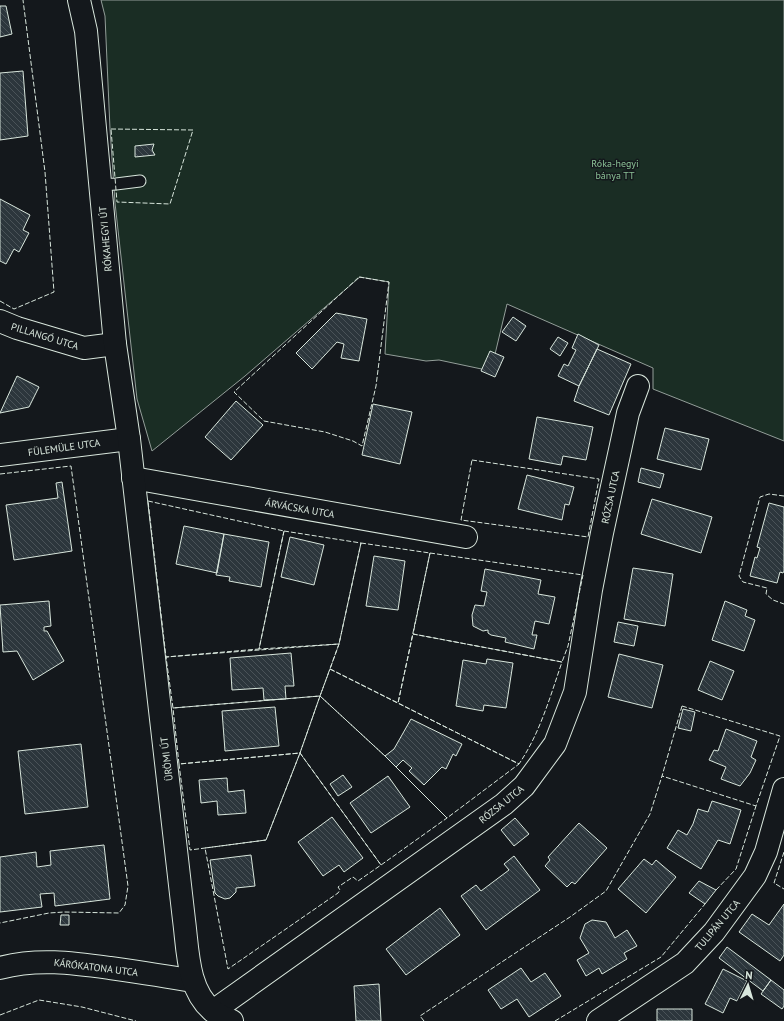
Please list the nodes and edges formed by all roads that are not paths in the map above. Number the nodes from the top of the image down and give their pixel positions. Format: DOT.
graph roads {
  1 [pos="79,0"];
  2 [pos="140,181"];
  3 [pos="100,185"];
  4 [pos="0,321"];
  5 [pos="115,344"];
  6 [pos="638,386"];
  7 [pos="129,439"];
  8 [pos="0,456"];
  9 [pos="133,478"];
  10 [pos="466,537"];
  11 [pos="784,789"];
  12 [pos="0,968"];
  13 [pos="193,981"];
  14 [pos="213,1011"];
  15 [pos="232,1021"];
  16 [pos="598,1021"];
  1 -- 3 [label="street, RÓKAHEGYI ÚT"];
  2 -- 3 [label="lane"];
  3 -- 5 [label="street, RÓKAHEGYI ÚT"];
  4 -- 5 [label="street, PILLANGÓ UTCA"];
  5 -- 7 [label="street, RÓKAHEGYI ÚT"];
  6 -- 14 [label="street, RÓZSA UTCA"];
  7 -- 8 [label="street, FÜLEMÜLE UTCA"];
  7 -- 9 [label="street, RÓKAHEGYI ÚT"];
  9 -- 10 [label="street, ÁRVÁCSKA UTCA"];
  9 -- 13 [label="street, ÜRÖMI ÚT"];
  11 -- 16 [label="street, TULIPÁN UTCA"];
  12 -- 13 [label="street, KÁRÓKATONA UTCA"];
  13 -- 14 [label="street, ÜRÖMI ÚT"];
  14 -- 15 [label="street, ÜRÖMI ÚT"];
}
